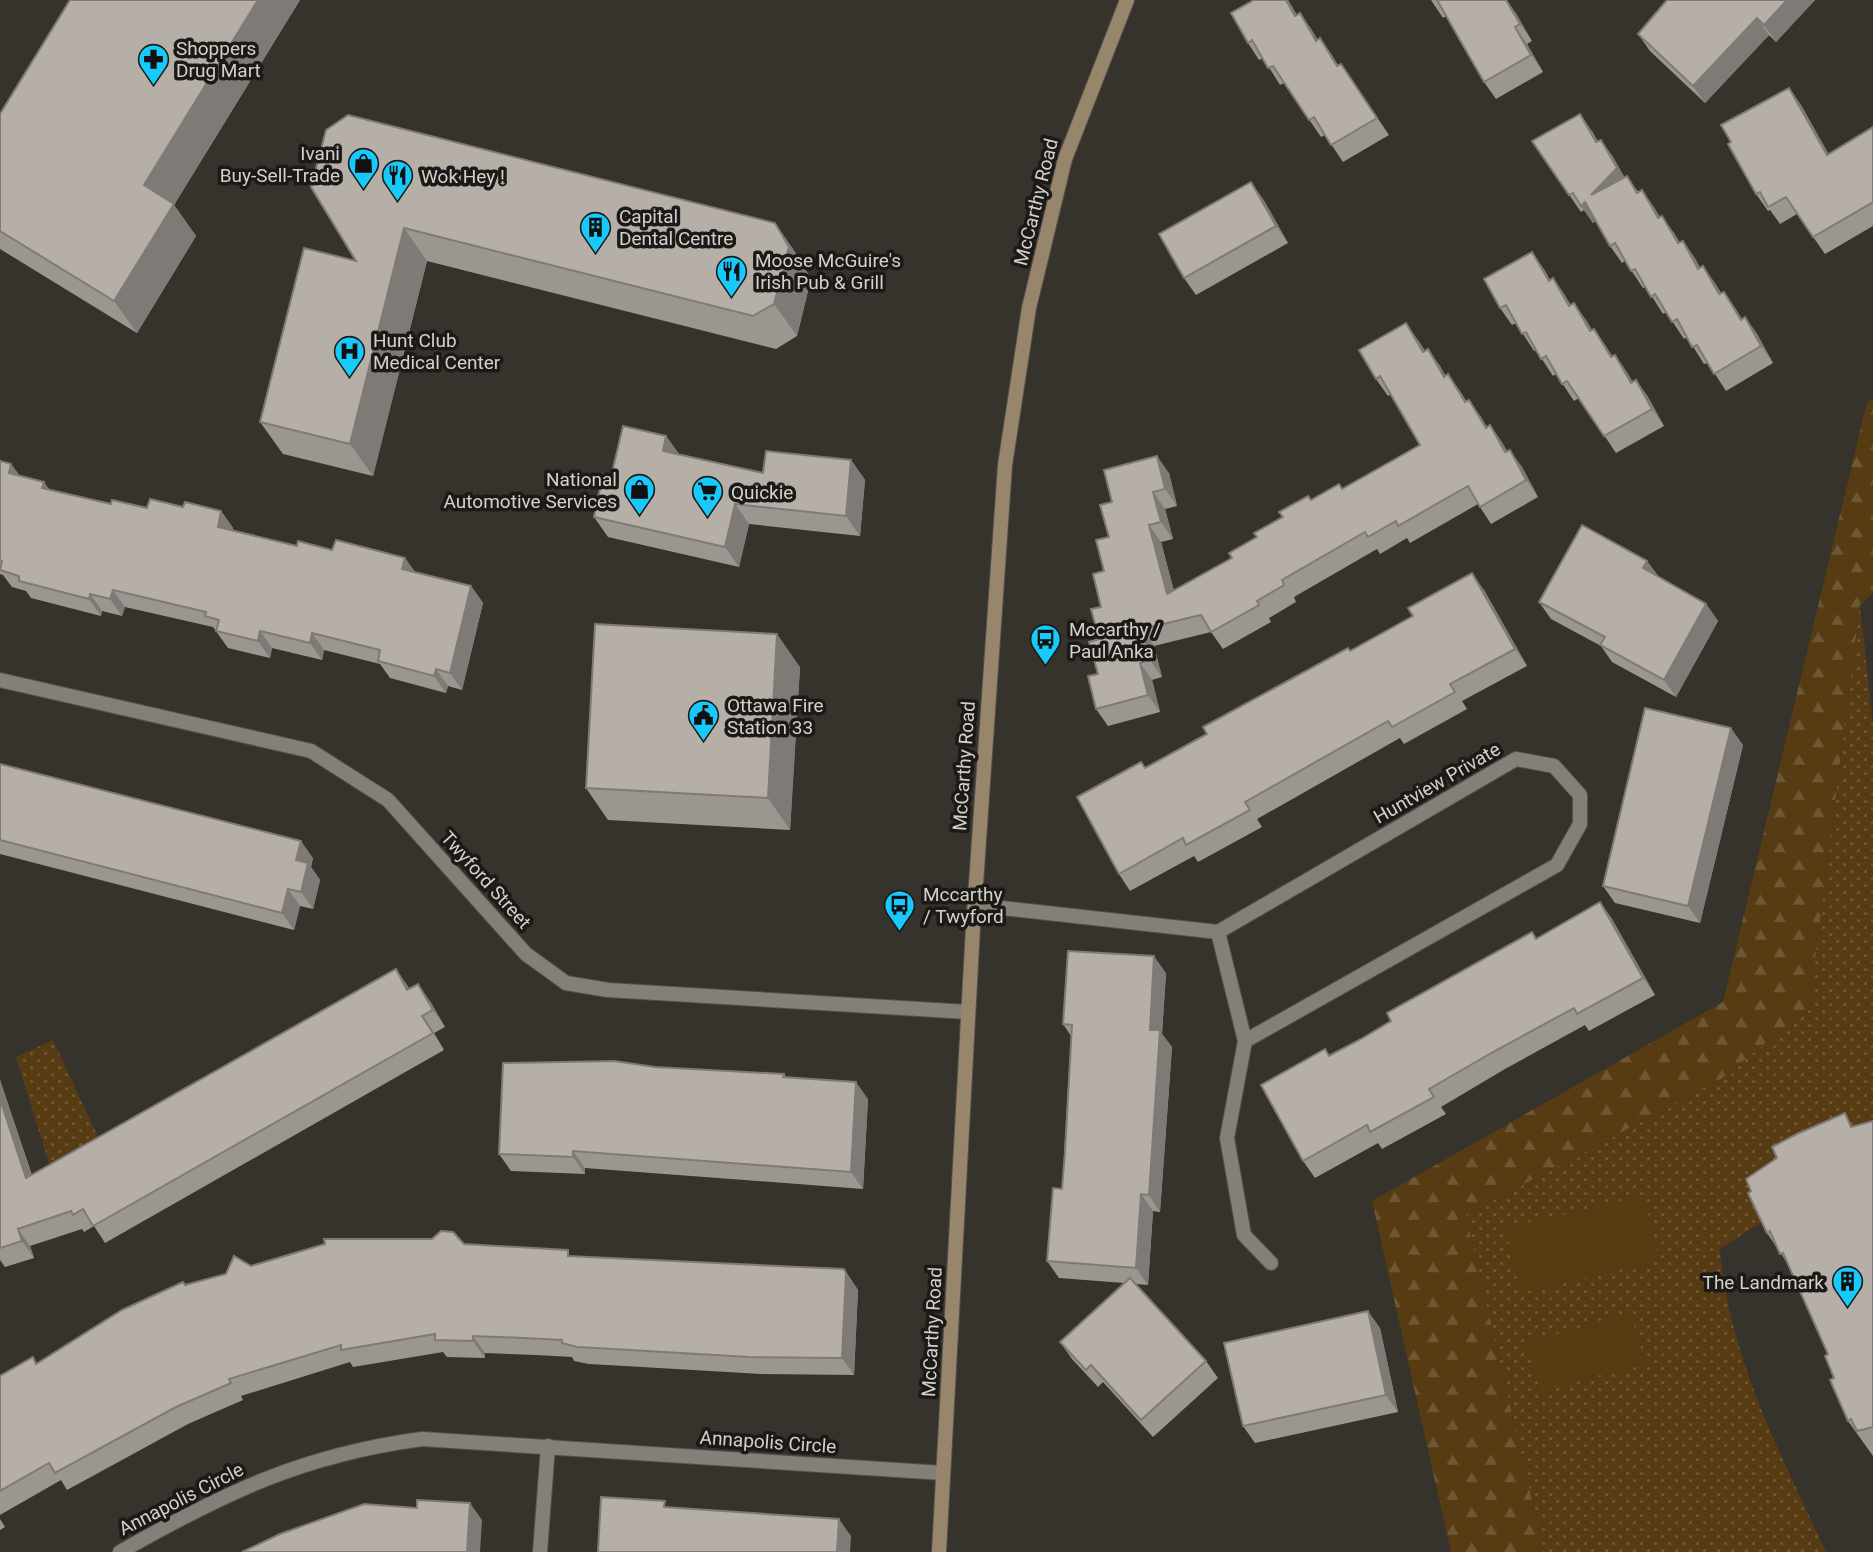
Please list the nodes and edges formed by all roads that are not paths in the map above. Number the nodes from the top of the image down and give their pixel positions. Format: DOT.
graph roads {
  1 [pos="1126,0"];
  2 [pos="0,680"];
  3 [pos="975,905"];
  4 [pos="1218,932"];
  5 [pos="968,1012"];
  6 [pos="1245,1041"];
  7 [pos="1271,1263"];
  8 [pos="548,1446"];
  9 [pos="943,1473"];
  10 [pos="120,1552"];
  11 [pos="540,1552"];
  12 [pos="939,1552"];
  1 -- 3 [label="street, McCarthy Road"];
  2 -- 5 [label="street, Twyford Street"];
  3 -- 4 [label="street"];
  3 -- 5 [label="street, McCarthy Road"];
  4 -- 6 [label="street"];
  4 -- 6 [label="street, Huntview Private"];
  5 -- 9 [label="street, McCarthy Road"];
  6 -- 7 [label="street"];
  8 -- 9 [label="street, Annapolis Circle"];
  8 -- 10 [label="street, Annapolis Circle"];
  8 -- 11 [label="street"];
  9 -- 12 [label="street, McCarthy Road"];
}
